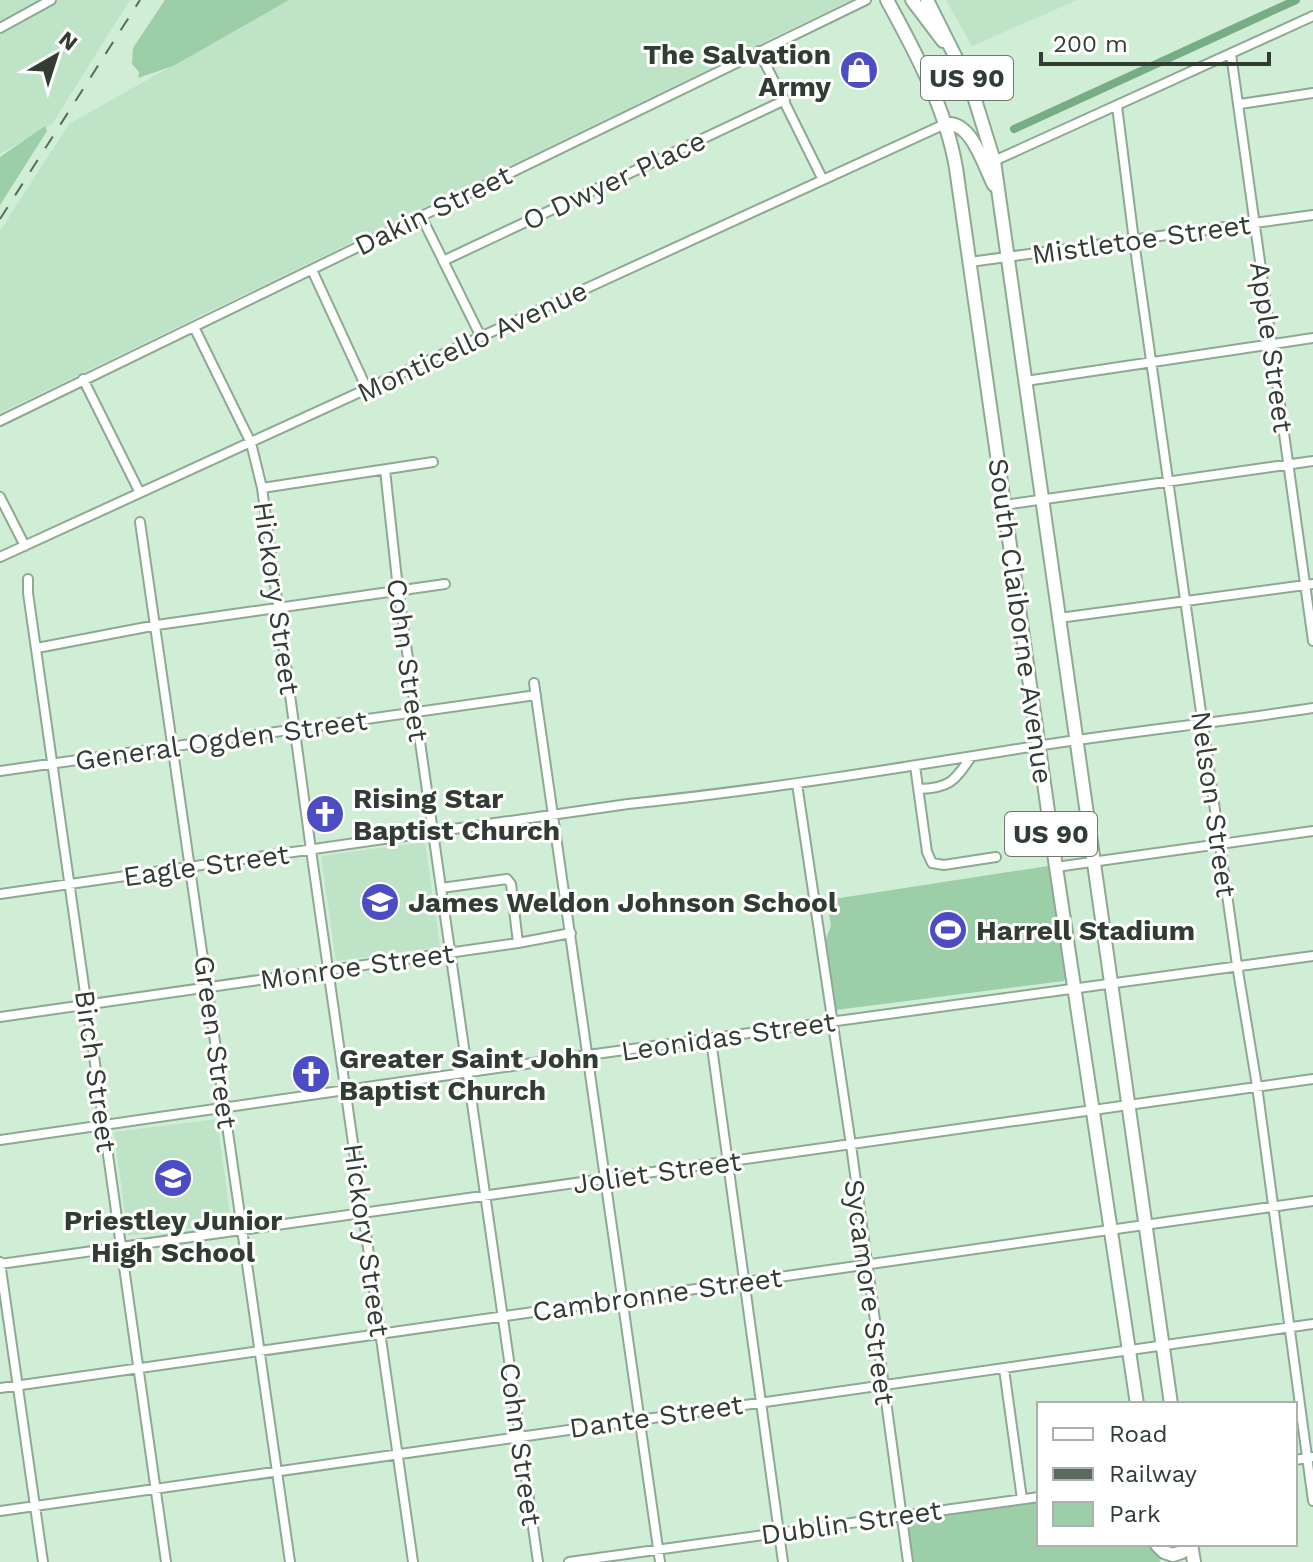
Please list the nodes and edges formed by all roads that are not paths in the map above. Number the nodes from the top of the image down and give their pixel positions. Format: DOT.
graph roads {
  1 [pos="51,0"];
  2 [pos="866,0"];
  3 [pos="887,0"];
  4 [pos="912,0"];
  5 [pos="927,0"];
  6 [pos="1313,16"];
  7 [pos="0,28"];
  8 [pos="952,47"];
  9 [pos="759,51"];
  10 [pos="1231,54"];
  11 [pos="1313,93"];
  12 [pos="785,100"];
  13 [pos="1240,104"];
  14 [pos="1117,106"];
  15 [pos="945,124"];
  16 [pos="994,161"];
  17 [pos="823,180"];
  18 [pos="998,193"];
  19 [pos="1313,215"];
  20 [pos="421,216"];
  21 [pos="1255,223"];
  22 [pos="1134,241"];
  23 [pos="1008,259"];
  24 [pos="443,261"];
  25 [pos="970,262"];
  26 [pos="312,270"];
  27 [pos="194,327"];
  28 [pos="481,337"];
  29 [pos="1313,338"];
  30 [pos="1271,344"];
  31 [pos="1151,362"];
  32 [pos="83,379"];
  33 [pos="1026,381"];
  34 [pos="367,389"];
  35 [pos="0,421"];
  36 [pos="251,443"];
  37 [pos="1313,461"];
  38 [pos="433,462"];
  39 [pos="1288,465"];
  40 [pos="385,470"];
  41 [pos="1168,481"];
  42 [pos="262,488"];
  43 [pos="140,493"];
  44 [pos="0,497"];
  45 [pos="1043,500"];
  46 [pos="1004,505"];
  47 [pos="140,522"];
  48 [pos="25,546"];
  49 [pos="0,557"];
  50 [pos="28,579"];
  51 [pos="445,584"];
  52 [pos="1309,585"];
  53 [pos="398,589"];
  54 [pos="1185,602"];
  55 [pos="278,608"];
  56 [pos="1059,618"];
  57 [pos="157,625"];
  58 [pos="1313,641"];
  59 [pos="37,648"];
  60 [pos="534,683"];
  61 [pos="536,695"];
  62 [pos="1313,708"];
  63 [pos="416,713"];
  64 [pos="1203,725"];
  65 [pos="295,730"];
  66 [pos="1076,740"];
  67 [pos="174,746"];
  68 [pos="1038,746"];
  69 [pos="971,757"];
  70 [pos="53,763"];
  71 [pos="915,766"];
  72 [pos="0,771"];
  73 [pos="797,784"];
  74 [pos="919,789"];
  75 [pos="553,814"];
  76 [pos="1313,831"];
  77 [pos="433,833"];
  78 [pos="1220,844"];
  79 [pos="311,850"];
  80 [pos="996,857"];
  81 [pos="1093,862"];
  82 [pos="191,867"];
  83 [pos="1056,867"];
  84 [pos="70,884"];
  85 [pos="441,888"];
  86 [pos="0,894"];
  87 [pos="571,933"];
  88 [pos="518,943"];
  89 [pos="451,953"];
  90 [pos="1313,956"];
  91 [pos="1237,965"];
  92 [pos="328,970"];
  93 [pos="1111,984"];
  94 [pos="208,987"];
  95 [pos="1076,988"];
  96 [pos="87,1004"];
  97 [pos="0,1017"];
  98 [pos="832,1022"];
  99 [pos="711,1040"];
  100 [pos="588,1055"];
  101 [pos="468,1073"];
  102 [pos="1313,1079"];
  103 [pos="1257,1086"];
  104 [pos="346,1091"];
  105 [pos="1128,1104"];
  106 [pos="225,1108"];
  107 [pos="1094,1110"];
  108 [pos="104,1126"];
  109 [pos="0,1140"];
  110 [pos="851,1145"];
  111 [pos="727,1162"];
  112 [pos="606,1179"];
  113 [pos="486,1196"];
  114 [pos="1313,1201"];
  115 [pos="1272,1206"];
  116 [pos="363,1213"];
  117 [pos="1146,1225"];
  118 [pos="242,1230"];
  119 [pos="1111,1230"];
  120 [pos="121,1247"];
  121 [pos="0,1263"];
  122 [pos="866,1265"];
  123 [pos="744,1282"];
  124 [pos="623,1299"];
  125 [pos="503,1316"];
  126 [pos="1313,1324"];
  127 [pos="1290,1328"];
  128 [pos="381,1334"];
  129 [pos="1163,1346"];
  130 [pos="260,1351"];
  131 [pos="1129,1352"];
  132 [pos="139,1368"];
  133 [pos="1004,1369"];
  134 [pos="18,1385"];
  135 [pos="883,1386"];
  136 [pos="0,1388"];
  137 [pos="760,1402"];
  138 [pos="1137,1402"];
  139 [pos="1171,1402"];
  140 [pos="640,1419"];
  141 [pos="520,1436"];
  142 [pos="398,1454"];
  143 [pos="1310,1458"];
  144 [pos="277,1471"];
  145 [pos="156,1489"];
  146 [pos="1037,1497"];
  147 [pos="1022,1499"];
  148 [pos="1313,1501"];
  149 [pos="35,1506"];
  150 [pos="0,1511"];
  151 [pos="901,1515"];
  152 [pos="779,1533"];
  153 [pos="1159,1546"];
  154 [pos="1188,1546"];
  155 [pos="658,1549"];
  156 [pos="43,1562"];
  157 [pos="166,1562"];
  158 [pos="290,1562"];
  159 [pos="413,1562"];
  160 [pos="538,1562"];
  161 [pos="569,1562"];
  162 [pos="660,1562"];
  163 [pos="783,1562"];
  164 [pos="908,1562"];
  1 -- 7 [label="street"];
  2 -- 9 [label="street, Dakin Street"];
  3 -- 15 [label="main road, US 90"];
  4 -- 8 [label="main road"];
  5 -- 8 [label="main road, US 90"];
  6 -- 10 [label="street"];
  8 -- 16 [label="main road, US 90"];
  9 -- 12 [label="street"];
  9 -- 20 [label="street, Dakin Street"];
  10 -- 13 [label="street, Apple Street"];
  10 -- 14 [label="street"];
  11 -- 13 [label="street"];
  12 -- 17 [label="street"];
  12 -- 24 [label="street, O Dwyer Place"];
  13 -- 21 [label="street, Apple Street"];
  14 -- 16 [label="street"];
  14 -- 22 [label="street, Nelson Street"];
  15 -- 17 [label="street, Monticello Avenue"];
  15 -- 18 [label="main road"];
  15 -- 25 [label="main road, South Claiborne Avenue / US 90"];
  16 -- 18 [label="main road, South Claiborne Avenue / US 90"];
  17 -- 28 [label="street, Monticello Avenue"];
  18 -- 23 [label="main road, South Claiborne Avenue / US 90"];
  19 -- 21 [label="street, Mistletoe Street"];
  20 -- 24 [label="street"];
  20 -- 26 [label="street, Dakin Street"];
  21 -- 22 [label="street, Mistletoe Street"];
  21 -- 30 [label="street, Apple Street"];
  22 -- 23 [label="street, Mistletoe Street"];
  22 -- 31 [label="street, Nelson Street"];
  23 -- 25 [label="street, Mistletoe Street"];
  23 -- 33 [label="main road, South Claiborne Avenue / US 90"];
  24 -- 28 [label="street"];
  25 -- 46 [label="main road, South Claiborne Avenue / US 90"];
  26 -- 27 [label="street, Dakin Street"];
  26 -- 34 [label="street"];
  27 -- 32 [label="street, Dakin Street"];
  27 -- 36 [label="street, Hickory Street"];
  28 -- 34 [label="street, Monticello Avenue"];
  29 -- 30 [label="street"];
  30 -- 31 [label="street"];
  30 -- 39 [label="street, Apple Street"];
  31 -- 33 [label="street"];
  31 -- 41 [label="street, Nelson Street"];
  32 -- 35 [label="street, Dakin Street"];
  32 -- 43 [label="street"];
  33 -- 45 [label="main road, South Claiborne Avenue / US 90"];
  34 -- 36 [label="street, Monticello Avenue"];
  36 -- 42 [label="street, Hickory Street"];
  36 -- 43 [label="street, Monticello Avenue"];
  37 -- 39 [label="street"];
  38 -- 40 [label="street"];
  39 -- 41 [label="street"];
  39 -- 52 [label="street, Apple Street"];
  40 -- 42 [label="street"];
  40 -- 53 [label="street, Cohn Street"];
  41 -- 45 [label="street"];
  41 -- 54 [label="street, Nelson Street"];
  42 -- 55 [label="street, Hickory Street"];
  43 -- 48 [label="street, Monticello Avenue"];
  44 -- 48 [label="street"];
  45 -- 46 [label="street"];
  45 -- 56 [label="main road, South Claiborne Avenue / US 90"];
  46 -- 68 [label="main road, South Claiborne Avenue / US 90"];
  47 -- 57 [label="street, Green Street"];
  48 -- 49 [label="street, Monticello Avenue"];
  50 -- 59 [label="street, Birch Street"];
  51 -- 53 [label="street"];
  52 -- 54 [label="street"];
  52 -- 58 [label="street, Apple Street"];
  53 -- 55 [label="street"];
  53 -- 63 [label="street, Cohn Street"];
  54 -- 56 [label="street"];
  54 -- 64 [label="street, Nelson Street"];
  55 -- 57 [label="street"];
  55 -- 65 [label="street, Hickory Street"];
  56 -- 66 [label="main road, South Claiborne Avenue / US 90"];
  57 -- 59 [label="street"];
  57 -- 67 [label="street, Green Street"];
  59 -- 70 [label="street, Birch Street"];
  60 -- 61 [label="street"];
  61 -- 63 [label="street, General Ogden Street"];
  61 -- 75 [label="street"];
  62 -- 64 [label="street"];
  63 -- 65 [label="street, General Ogden Street"];
  63 -- 77 [label="street, Cohn Street"];
  64 -- 66 [label="street"];
  64 -- 78 [label="street, Nelson Street"];
  65 -- 67 [label="street, General Ogden Street"];
  65 -- 79 [label="street, Hickory Street"];
  66 -- 68 [label="street"];
  66 -- 81 [label="main road, South Claiborne Avenue / US 90"];
  67 -- 70 [label="street, General Ogden Street"];
  67 -- 82 [label="street, Green Street"];
  68 -- 69 [label="street, Eagle Street"];
  68 -- 83 [label="main road, South Claiborne Avenue / US 90"];
  69 -- 71 [label="street, Eagle Street"];
  69 -- 74 [label="street"];
  70 -- 72 [label="street, General Ogden Street"];
  70 -- 84 [label="street, Birch Street"];
  71 -- 73 [label="street, Eagle Street"];
  71 -- 74 [label="street"];
  73 -- 75 [label="street, Eagle Street"];
  73 -- 98 [label="street, Sycamore Street"];
  74 -- 80 [label="street"];
  75 -- 77 [label="street, Eagle Street"];
  75 -- 87 [label="street"];
  76 -- 78 [label="street"];
  77 -- 79 [label="street, Eagle Street"];
  77 -- 85 [label="street, Cohn Street"];
  78 -- 81 [label="street"];
  78 -- 91 [label="street, Nelson Street"];
  79 -- 82 [label="street, Eagle Street"];
  79 -- 92 [label="street, Hickory Street"];
  81 -- 83 [label="street"];
  81 -- 93 [label="main road, South Claiborne Avenue / US 90"];
  82 -- 84 [label="street, Eagle Street"];
  82 -- 94 [label="street, Green Street"];
  83 -- 95 [label="main road, South Claiborne Avenue / US 90"];
  84 -- 86 [label="street, Eagle Street"];
  84 -- 96 [label="street, Birch Street"];
  85 -- 88 [label="street"];
  85 -- 89 [label="street, Cohn Street"];
  87 -- 88 [label="street, Monroe Street"];
  87 -- 100 [label="street"];
  88 -- 89 [label="street, Monroe Street"];
  89 -- 92 [label="street, Monroe Street"];
  89 -- 101 [label="street, Cohn Street"];
  90 -- 91 [label="street, Leonidas Street"];
  91 -- 93 [label="street, Leonidas Street"];
  91 -- 103 [label="street, Nelson Street"];
  92 -- 94 [label="street, Monroe Street"];
  92 -- 104 [label="street, Hickory Street"];
  93 -- 95 [label="street, Leonidas Street"];
  93 -- 105 [label="main road, South Claiborne Avenue / US 90"];
  94 -- 96 [label="street, Monroe Street"];
  94 -- 106 [label="street, Green Street"];
  95 -- 98 [label="street, Leonidas Street"];
  95 -- 107 [label="main road, South Claiborne Avenue / US 90"];
  96 -- 97 [label="street, Monroe Street"];
  96 -- 108 [label="street, Birch Street"];
  98 -- 99 [label="street, Leonidas Street"];
  98 -- 110 [label="street, Sycamore Street"];
  99 -- 100 [label="street, Leonidas Street"];
  99 -- 111 [label="street"];
  100 -- 101 [label="street, Leonidas Street"];
  100 -- 112 [label="street"];
  101 -- 104 [label="street, Leonidas Street"];
  101 -- 113 [label="street, Cohn Street"];
  102 -- 103 [label="street, Joliet Street"];
  103 -- 105 [label="street, Joliet Street"];
  103 -- 115 [label="street, Nelson Street"];
  104 -- 106 [label="street, Leonidas Street"];
  104 -- 116 [label="street, Hickory Street"];
  105 -- 107 [label="street, Joliet Street"];
  105 -- 117 [label="main road, South Claiborne Avenue / US 90"];
  106 -- 108 [label="street, Leonidas Street"];
  106 -- 118 [label="street, Green Street"];
  107 -- 110 [label="street, Joliet Street"];
  107 -- 119 [label="main road, South Claiborne Avenue / US 90"];
  108 -- 109 [label="street, Leonidas Street"];
  108 -- 120 [label="street, Birch Street"];
  110 -- 111 [label="street, Joliet Street"];
  110 -- 122 [label="street, Sycamore Street"];
  111 -- 112 [label="street, Joliet Street"];
  111 -- 123 [label="street"];
  112 -- 113 [label="street, Joliet Street"];
  112 -- 124 [label="street"];
  113 -- 116 [label="street, Joliet Street"];
  113 -- 125 [label="street, Cohn Street"];
  114 -- 115 [label="street, Cambronne Street"];
  115 -- 117 [label="street, Cambronne Street"];
  115 -- 127 [label="street, Nelson Street"];
  116 -- 118 [label="street, Joliet Street"];
  116 -- 128 [label="street, Hickory Street"];
  117 -- 119 [label="street, Cambronne Street"];
  117 -- 129 [label="main road, South Claiborne Avenue / US 90"];
  118 -- 120 [label="street, Joliet Street"];
  118 -- 130 [label="street, Green Street"];
  119 -- 122 [label="street, Cambronne Street"];
  119 -- 131 [label="main road, South Claiborne Avenue / US 90"];
  120 -- 121 [label="street, Joliet Street"];
  120 -- 132 [label="street, Birch Street"];
  121 -- 134 [label="street"];
  122 -- 123 [label="street, Cambronne Street"];
  122 -- 135 [label="street, Sycamore Street"];
  123 -- 124 [label="street, Cambronne Street"];
  123 -- 137 [label="street"];
  124 -- 125 [label="street, Cambronne Street"];
  124 -- 140 [label="street"];
  125 -- 128 [label="street, Cambronne Street"];
  125 -- 141 [label="street, Cohn Street"];
  126 -- 127 [label="street, Dante Street"];
  127 -- 129 [label="street, Dante Street"];
  127 -- 143 [label="street, Nelson Street"];
  128 -- 130 [label="street, Cambronne Street"];
  128 -- 142 [label="street, Hickory Street"];
  129 -- 131 [label="street, Dante Street"];
  129 -- 139 [label="main road, South Claiborne Avenue / US 90"];
  130 -- 132 [label="street, Cambronne Street"];
  130 -- 144 [label="street, Green Street"];
  131 -- 133 [label="street, Dante Street"];
  131 -- 138 [label="main road, South Claiborne Avenue / US 90"];
  132 -- 134 [label="street, Cambronne Street"];
  132 -- 145 [label="street, Birch Street"];
  133 -- 135 [label="street, Dante Street"];
  133 -- 147 [label="street"];
  134 -- 136 [label="street, Cambronne Street"];
  134 -- 149 [label="street"];
  135 -- 137 [label="street, Dante Street"];
  135 -- 151 [label="street, Sycamore Street"];
  137 -- 140 [label="street, Dante Street"];
  137 -- 152 [label="street"];
  140 -- 141 [label="street, Dante Street"];
  140 -- 155 [label="street"];
  141 -- 142 [label="street, Dante Street"];
  141 -- 160 [label="street, Cohn Street"];
  142 -- 144 [label="street, Dante Street"];
  142 -- 159 [label="street, Hickory Street"];
  143 -- 148 [label="street, Nelson Street"];
  144 -- 145 [label="street, Dante Street"];
  144 -- 158 [label="street, Green Street"];
  145 -- 149 [label="street, Dante Street"];
  145 -- 157 [label="street, Birch Street"];
  146 -- 147 [label="street, Dublin Street"];
  147 -- 151 [label="street, Dublin Street"];
  149 -- 150 [label="street, Dante Street"];
  149 -- 156 [label="street"];
  151 -- 152 [label="street, Dublin Street"];
  151 -- 164 [label="street, Sycamore Street"];
  152 -- 155 [label="street, Dublin Street"];
  152 -- 163 [label="street"];
  153 -- 154 [label="main road"];
  155 -- 161 [label="street, Dublin Street"];
  155 -- 162 [label="street"];
}
